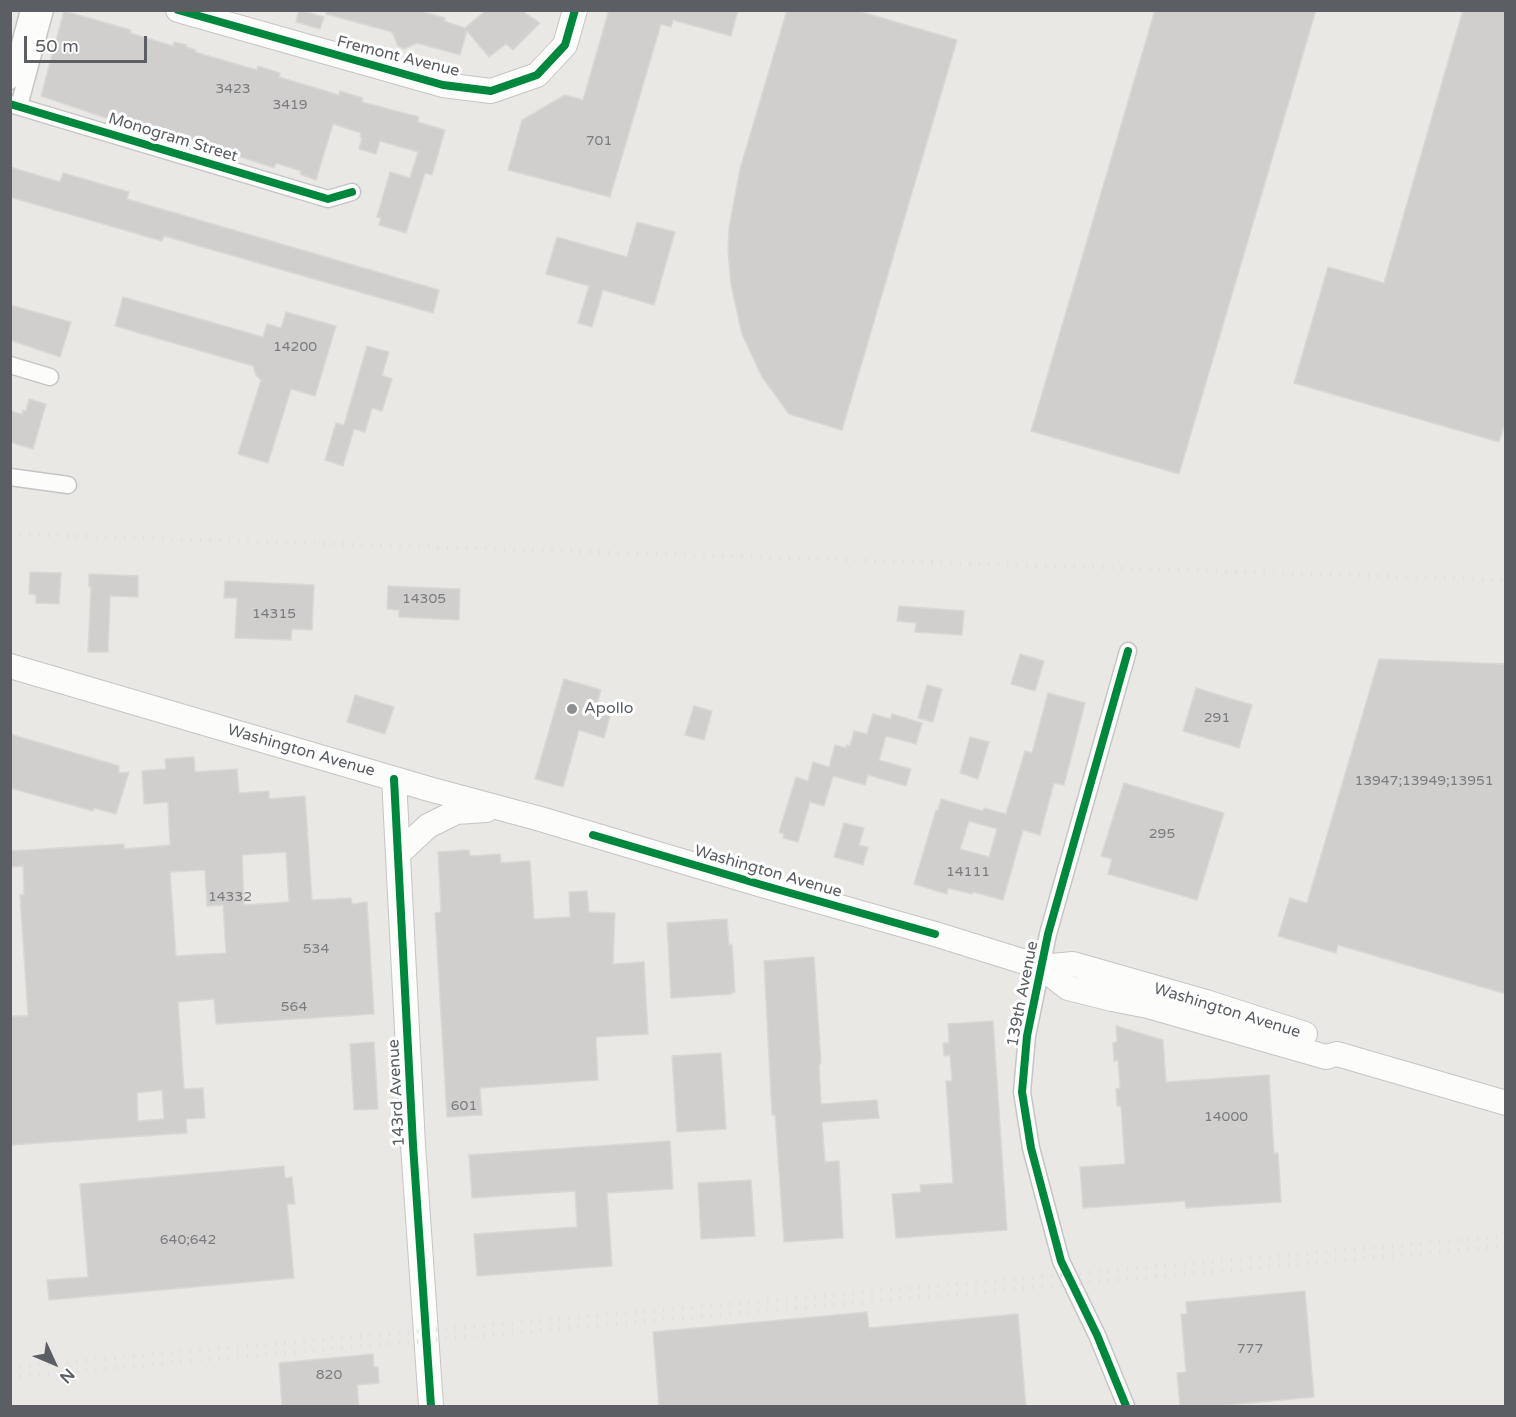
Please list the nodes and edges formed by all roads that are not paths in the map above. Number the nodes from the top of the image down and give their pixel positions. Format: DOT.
graph roads {
  1 [pos="29,10"];
  2 [pos="45,10"];
  3 [pos="178,10"];
  4 [pos="575,10"];
  5 [pos="10,81"];
  6 [pos="15,105"];
  7 [pos="352,192"];
  8 [pos="10,365"];
  9 [pos="50,377"];
  10 [pos="10,477"];
  11 [pos="68,485"];
  12 [pos="1128,651"];
  13 [pos="10,666"];
  14 [pos="394,779"];
  15 [pos="504,809"];
  16 [pos="398,854"];
  17 [pos="1041,967"];
  18 [pos="1506,1103"];
  19 [pos="431,1407"];
  20 [pos="1126,1407"];
  1 -- 5 [label="street"];
  2 -- 6 [label="street"];
  3 -- 4 [label="main road, Fremont Avenue"];
  6 -- 7 [label="street, Monogram Street"];
  8 -- 9 [label="street"];
  10 -- 11 [label="street"];
  12 -- 17 [label="street, 139th Avenue"];
  13 -- 14 [label="main road, Washington Avenue"];
  14 -- 15 [label="main road, Washington Avenue"];
  14 -- 16 [label="main road, 143rd Avenue"];
  15 -- 16 [label="main road"];
  15 -- 17 [label="main road, Washington Avenue"];
  16 -- 19 [label="main road, 143rd Avenue"];
  17 -- 18 [label="main road, Washington Avenue"];
  17 -- 20 [label="street, 139th Avenue"];
}
